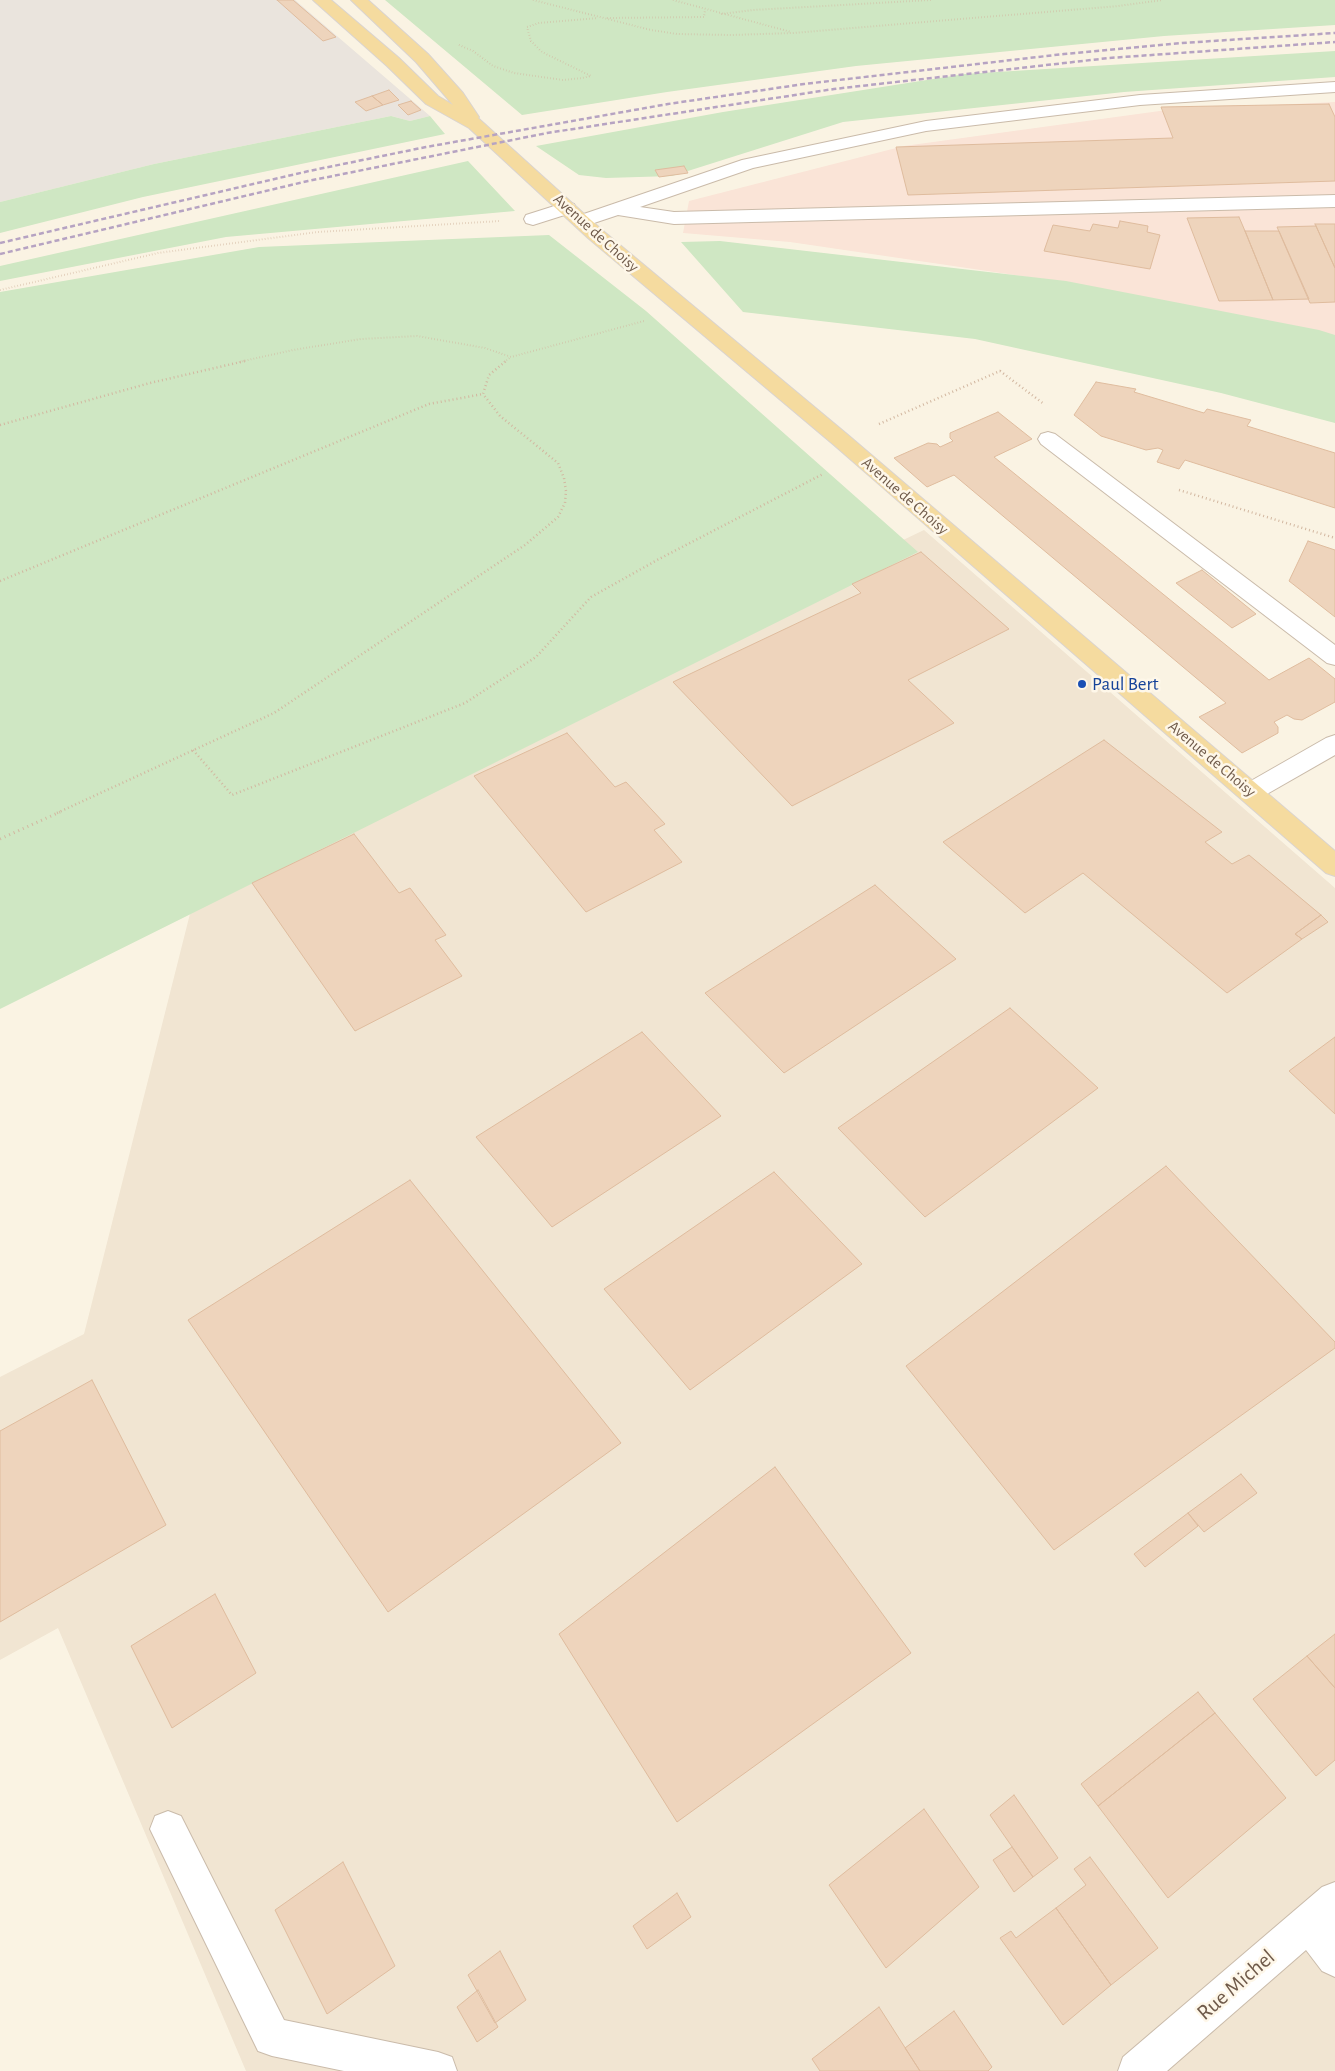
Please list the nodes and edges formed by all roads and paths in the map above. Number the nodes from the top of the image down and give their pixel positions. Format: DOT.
graph roads {
  1 [pos="321,0"];
  2 [pos="359,0"];
  3 [pos="533,0"];
  4 [pos="673,0"];
  5 [pos="931,0"];
  6 [pos="1163,0"];
  7 [pos="705,10"];
  8 [pos="721,14"];
  9 [pos="603,18"];
  10 [pos="793,33"];
  11 [pos="456,44"];
  12 [pos="1335,87"];
  13 [pos="475,124"];
  14 [pos="1335,201"];
  15 [pos="567,208"];
  16 [pos="617,209"];
  17 [pos="533,219"];
  18 [pos="582,221"];
  19 [pos="0,290"];
  20 [pos="683,309"];
  21 [pos="511,357"];
  22 [pos="483,394"];
  23 [pos="0,425"];
  24 [pos="1048,439"];
  25 [pos="841,440"];
  26 [pos="0,580"];
  27 [pos="1335,657"];
  28 [pos="1335,744"];
  29 [pos="193,750"];
  30 [pos="1251,792"];
  31 [pos="0,838"];
  32 [pos="1335,866"];
  33 [pos="168,1829"];
  34 [pos="1321,1912"];
  35 [pos="1335,1958"];
  36 [pos="438,2071"];
  37 [pos="1137,2071"];
  1 -- 13 [label="main road, Avenue de Choisy"];
  2 -- 13 [label="main road, Avenue de Choisy"];
  3 -- 9 [label="path"];
  4 -- 7 [label="path"];
  5 -- 8 [label="path"];
  6 -- 10 [label="path"];
  7 -- 8 [label="path"];
  7 -- 9 [label="path"];
  8 -- 10 [label="path"];
  9 -- 10 [label="path"];
  9 -- 11 [label="path"];
  12 -- 16 [label="street"];
  13 -- 15 [label="main road, Avenue de Choisy"];
  14 -- 16 [label="street"];
  15 -- 17 [label="street"];
  15 -- 18 [label="main road, Avenue de Choisy"];
  16 -- 18 [label="street"];
  17 -- 19 [label="path"];
  18 -- 20 [label="main road, Avenue de Choisy"];
  20 -- 21 [label="path"];
  20 -- 25 [label="main road, Avenue de Choisy"];
  21 -- 22 [label="path"];
  21 -- 23 [label="path"];
  22 -- 26 [label="path"];
  22 -- 29 [label="path"];
  24 -- 27 [label="street"];
  25 -- 29 [label="path"];
  25 -- 30 [label="main road, Avenue de Choisy"];
  28 -- 30 [label="street"];
  29 -- 31 [label="path"];
  30 -- 32 [label="main road, Avenue de Choisy"];
  33 -- 36 [label="street"];
  34 -- 35 [label="street"];
  34 -- 37 [label="street, Rue Michel"];
}
